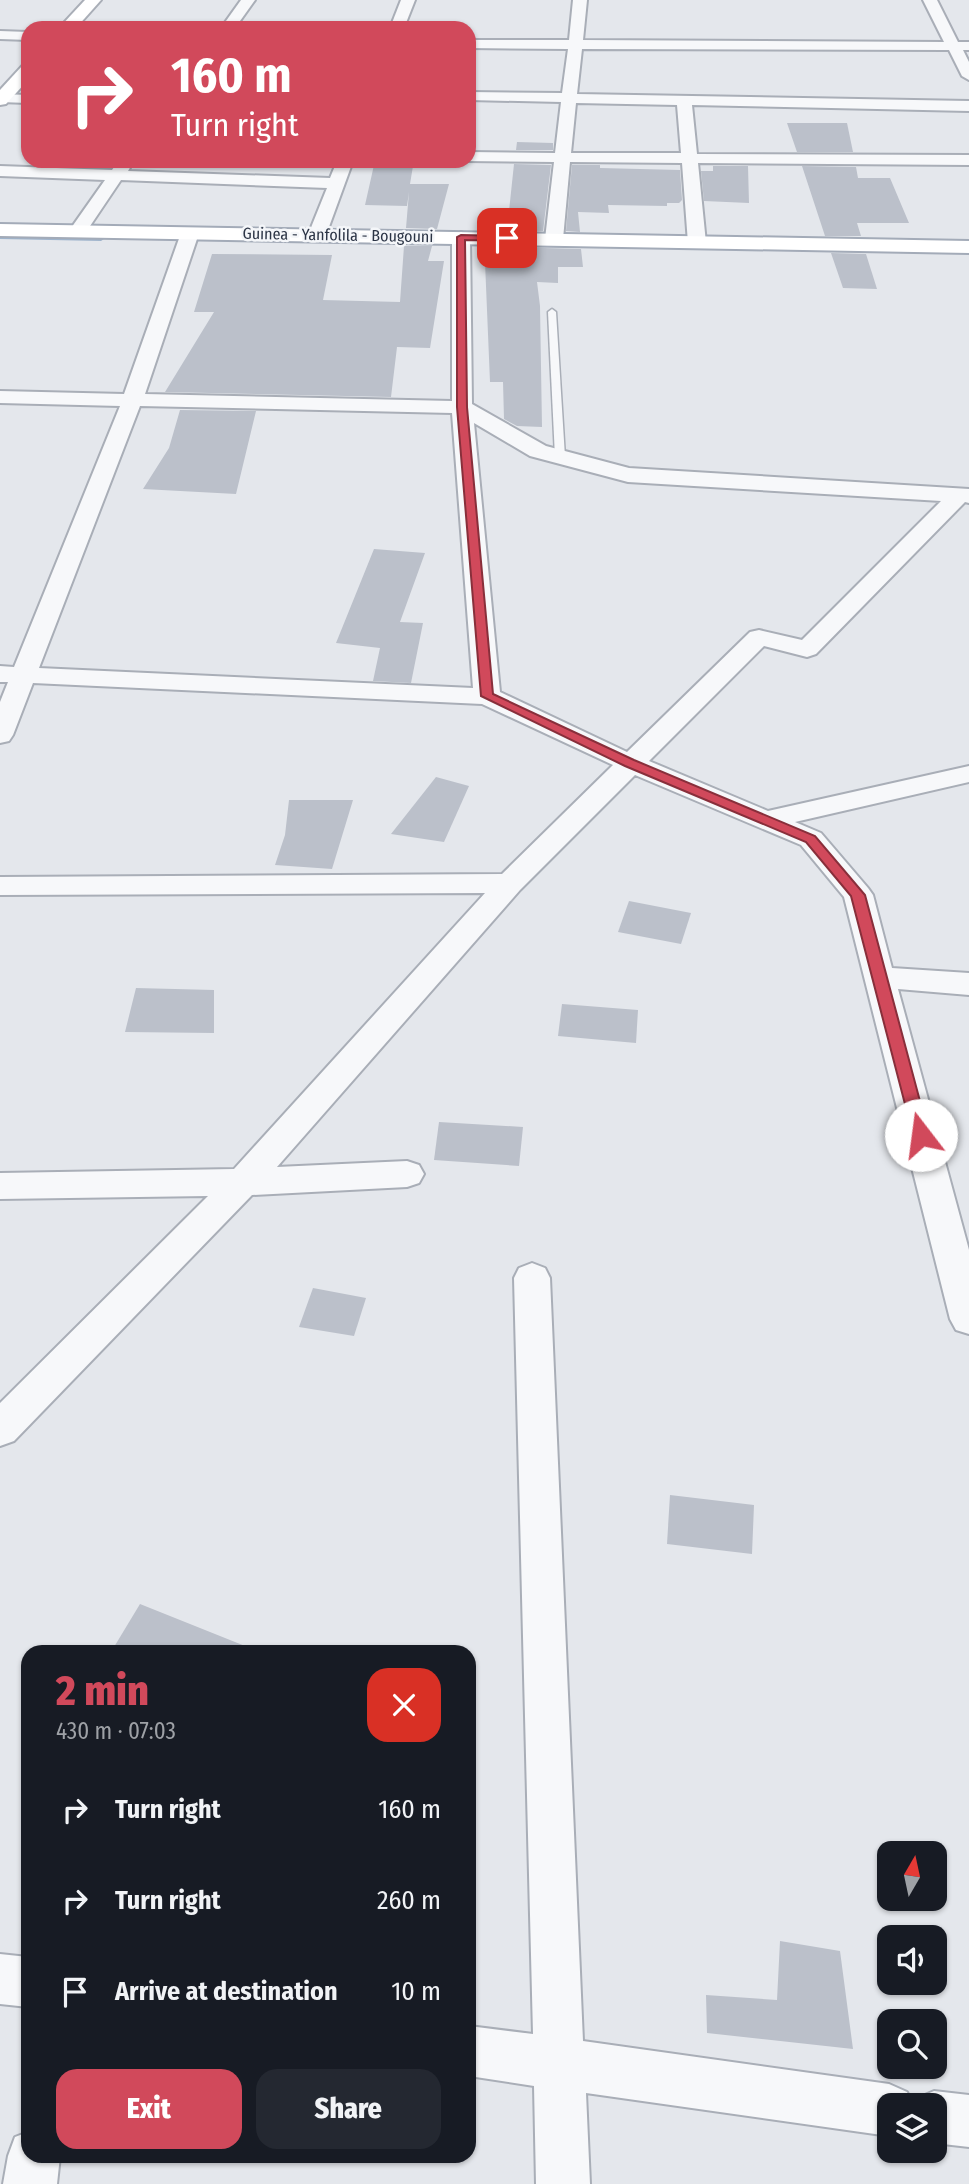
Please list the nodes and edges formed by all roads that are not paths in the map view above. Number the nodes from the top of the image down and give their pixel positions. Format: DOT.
graph roads {
  1 [pos="93,0"];
  2 [pos="248,0"];
  3 [pos="408,0"];
  4 [pos="580,0"];
  5 [pos="930,0"];
  6 [pos="74,21"];
  7 [pos="233,21"];
  8 [pos="400,21"];
  9 [pos="0,35"];
  10 [pos="21,36"];
  11 [pos="476,44"];
  12 [pos="573,44"];
  13 [pos="953,46"];
  14 [pos="969,46"];
  15 [pos="969,76"];
  16 [pos="21,77"];
  17 [pos="476,96"];
  18 [pos="1,98"];
  19 [pos="568,98"];
  20 [pos="21,99"];
  21 [pos="684,101"];
  22 [pos="969,106"];
  23 [pos="476,157"];
  24 [pos="561,158"];
  25 [pos="689,160"];
  26 [pos="969,160"];
  27 [pos="120,168"];
  28 [pos="342,168"];
  29 [pos="0,171"];
  30 [pos="115,175"];
  31 [pos="337,183"];
  32 [pos="0,230"];
  33 [pos="78,231"];
  34 [pos="190,233"];
  35 [pos="317,235"];
  36 [pos="461,237"];
  37 [pos="554,239"];
  38 [pos="697,243"];
  39 [pos="969,247"];
  40 [pos="552,312"];
  41 [pos="0,397"];
  42 [pos="133,398"];
  43 [pos="462,407"];
  44 [pos="560,457"];
  45 [pos="964,496"];
  46 [pos="13,674"];
  47 [pos="487,696"];
  48 [pos="0,735"];
  49 [pos="629,763"];
  50 [pos="969,774"];
  51 [pos="766,820"];
  52 [pos="510,883"];
  53 [pos="0,886"];
  54 [pos="879,977"];
  55 [pos="969,984"];
  56 [pos="407,1174"];
  57 [pos="243,1182"];
  58 [pos="0,1186"];
  59 [pos="532,1279"];
  60 [pos="969,1319"];
  61 [pos="0,1429"];
  62 [pos="0,1979"];
  63 [pos="21,1981"];
  64 [pos="476,2052"];
  65 [pos="558,2065"];
  66 [pos="877,2108"];
  67 [pos="947,2118"];
  68 [pos="969,2121"];
  69 [pos="33,2163"];
  70 [pos="30,2184"];
  71 [pos="564,2184"];
  1 -- 6 [label="main road"];
  2 -- 7 [label="street"];
  3 -- 8 [label="street"];
  4 -- 12 [label="street"];
  5 -- 13 [label="street"];
  9 -- 10 [label="street"];
  11 -- 12 [label="street"];
  12 -- 13 [label="street"];
  12 -- 19 [label="street"];
  13 -- 14 [label="street"];
  13 -- 15 [label="street"];
  16 -- 18 [label="main road"];
  17 -- 19 [label="street"];
  18 -- 20 [label="street"];
  19 -- 21 [label="street"];
  19 -- 24 [label="street"];
  21 -- 22 [label="street"];
  21 -- 25 [label="street"];
  23 -- 24 [label="street"];
  24 -- 25 [label="street"];
  24 -- 37 [label="street"];
  25 -- 26 [label="street"];
  25 -- 38 [label="street"];
  27 -- 30 [label="street"];
  28 -- 31 [label="street"];
  29 -- 30 [label="street"];
  30 -- 31 [label="street"];
  30 -- 33 [label="street"];
  31 -- 35 [label="street"];
  32 -- 33 [label="main road, Guinea - Yanfolila - Bougouni"];
  33 -- 34 [label="main road, Guinea - Yanfolila - Bougouni"];
  34 -- 35 [label="main road, Guinea - Yanfolila - Bougouni"];
  34 -- 42 [label="street"];
  35 -- 36 [label="main road, Guinea - Yanfolila - Bougouni"];
  36 -- 37 [label="main road, Guinea - Yanfolila - Bougouni"];
  36 -- 43 [label="street"];
  37 -- 38 [label="main road, Guinea - Yanfolila - Bougouni"];
  38 -- 39 [label="main road, Guinea - Yanfolila - Bougouni"];
  40 -- 44 [label="lane"];
  41 -- 42 [label="street"];
  42 -- 43 [label="street"];
  42 -- 46 [label="street"];
  43 -- 44 [label="street"];
  43 -- 47 [label="street"];
  44 -- 45 [label="street"];
  45 -- 49 [label="street"];
  46 -- 47 [label="street"];
  46 -- 48 [label="street"];
  47 -- 49 [label="street"];
  49 -- 51 [label="street"];
  49 -- 52 [label="street"];
  50 -- 51 [label="street"];
  51 -- 54 [label="street"];
  52 -- 53 [label="street"];
  52 -- 57 [label="street"];
  54 -- 55 [label="street"];
  54 -- 60 [label="street"];
  56 -- 57 [label="street"];
  57 -- 58 [label="street"];
  57 -- 61 [label="street"];
  59 -- 65 [label="street"];
  62 -- 63 [label="street"];
  64 -- 65 [label="street"];
  65 -- 66 [label="street"];
  65 -- 71 [label="street"];
  67 -- 68 [label="street"];
  69 -- 70 [label="street"];
}
